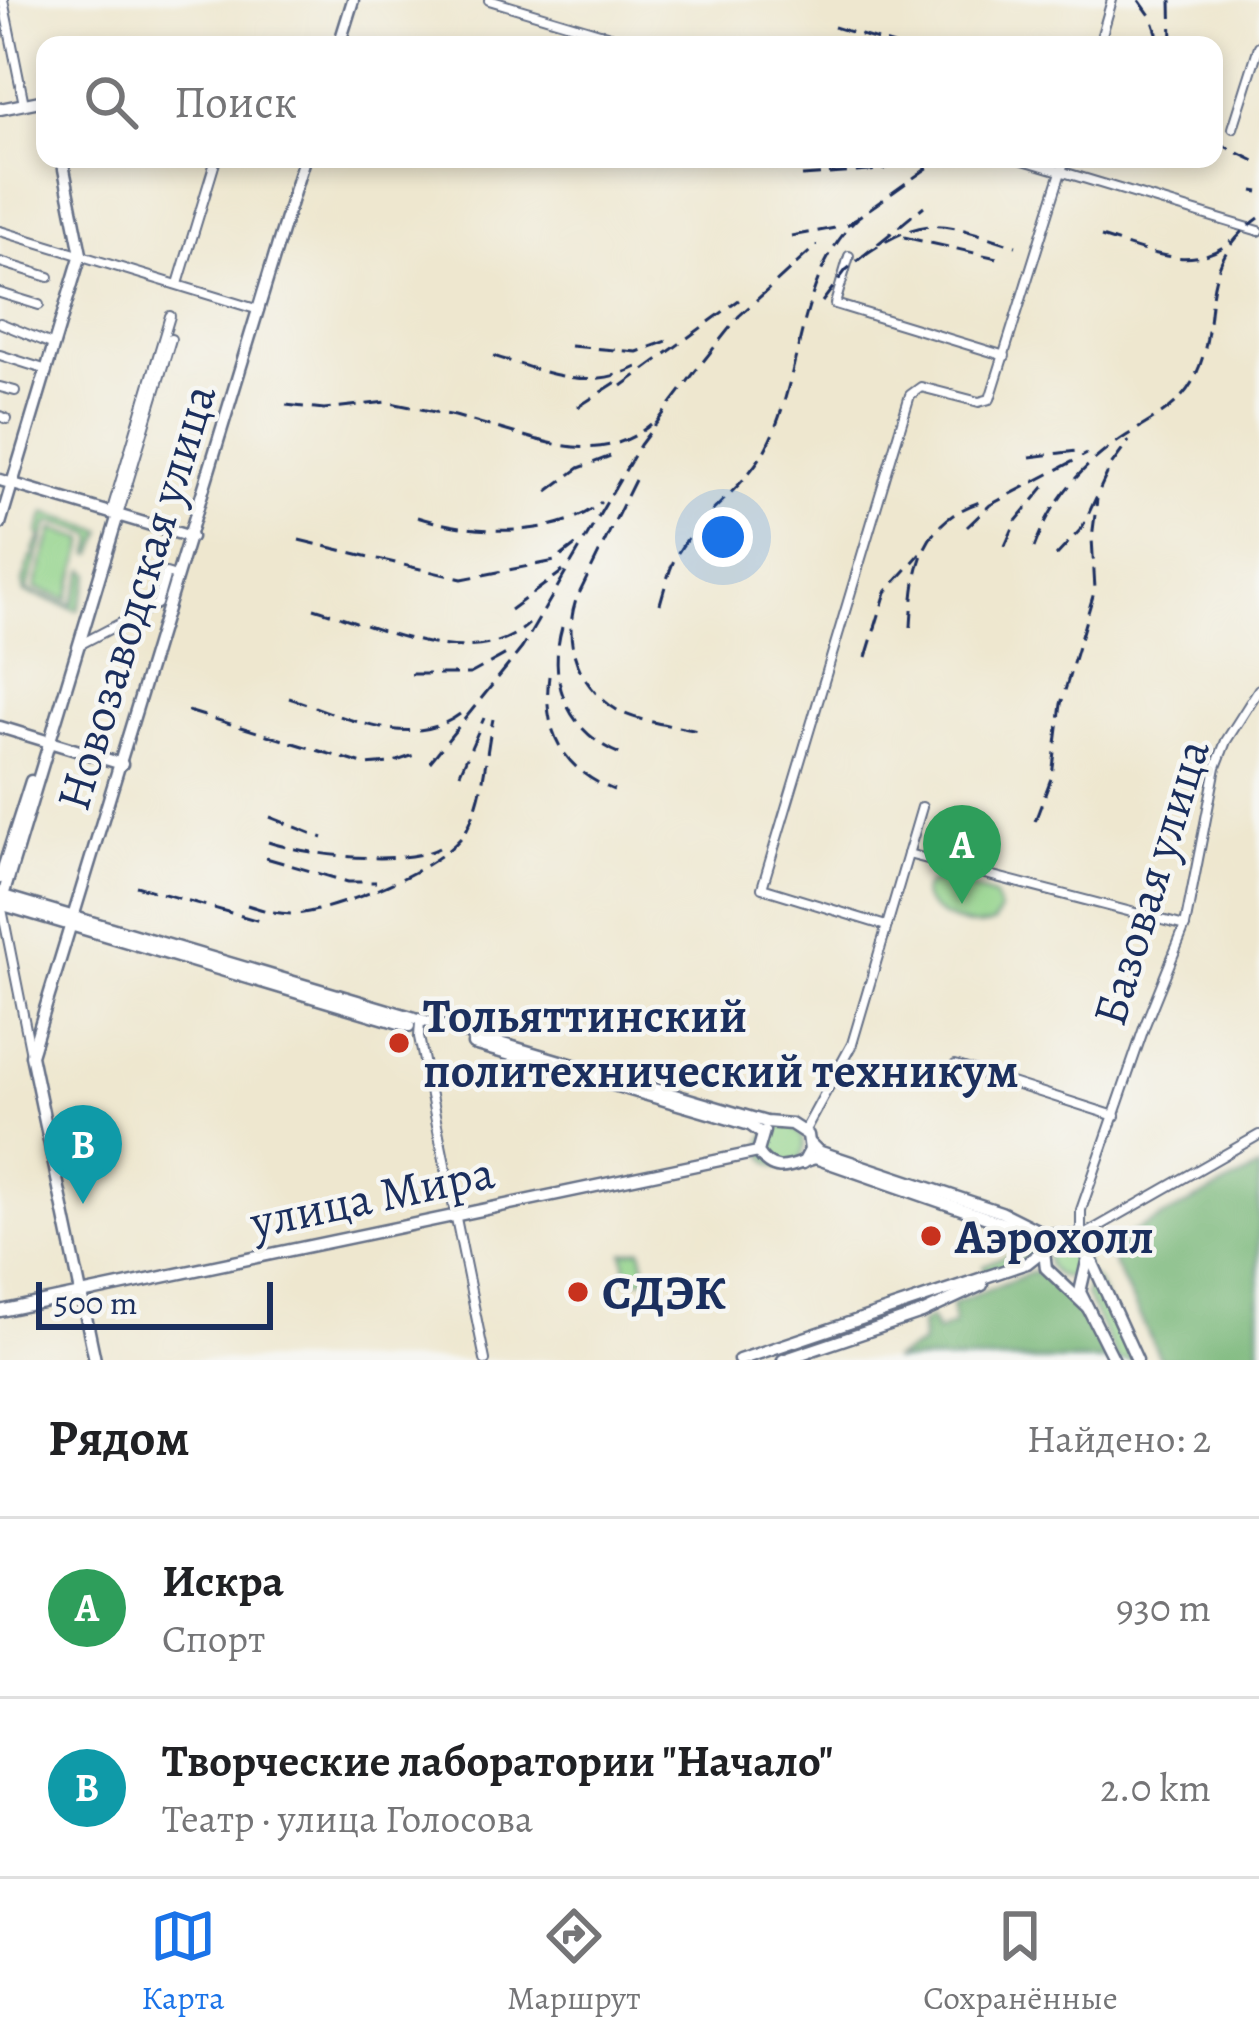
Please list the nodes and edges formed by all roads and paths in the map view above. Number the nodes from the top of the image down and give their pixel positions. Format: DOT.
graph roads {
  1 [pos="2,0"];
  2 [pos="353,0"];
  3 [pos="489,0"];
  4 [pos="1112,0"];
  5 [pos="342,36"];
  6 [pos="610,36"];
  7 [pos="1102,36"];
  8 [pos="1259,46"];
  9 [pos="36,98"];
  10 [pos="23,99"];
  11 [pos="36,99"];
  12 [pos="0,106"];
  13 [pos="1233,128"];
  14 [pos="64,168"];
  15 [pos="212,168"];
  16 [pos="301,168"];
  17 [pos="1048,168"];
  18 [pos="1063,168"];
  19 [pos="1061,172"];
  20 [pos="0,230"];
  21 [pos="1259,231"];
  22 [pos="81,254"];
  23 [pos="849,256"];
  24 [pos="0,262"];
  25 [pos="49,277"];
  26 [pos="178,285"];
  27 [pos="0,293"];
  28 [pos="39,305"];
  29 [pos="259,310"];
  30 [pos="170,316"];
  31 [pos="0,323"];
  32 [pos="171,339"];
  33 [pos="54,345"];
  34 [pos="0,356"];
  35 [pos="1005,356"];
  36 [pos="47,370"];
  37 [pos="0,387"];
  38 [pos="15,392"];
  39 [pos="6,482"];
  40 [pos="115,514"];
  41 [pos="0,524"];
  42 [pos="190,537"];
  43 [pos="178,576"];
  44 [pos="79,645"];
  45 [pos="1259,689"];
  46 [pos="0,727"];
  47 [pos="47,741"];
  48 [pos="122,764"];
  49 [pos="922,807"];
  50 [pos="908,854"];
  51 [pos="0,878"];
  52 [pos="1,900"];
  53 [pos="74,921"];
  54 [pos="886,926"];
  55 [pos="1185,926"];
  56 [pos="25,1022"];
  57 [pos="43,1023"];
  58 [pos="419,1025"];
  59 [pos="31,1055"];
  60 [pos="955,1065"];
  61 [pos="636,1088"];
  62 [pos="1114,1116"];
  63 [pos="778,1124"];
  64 [pos="805,1130"];
  65 [pos="761,1133"];
  66 [pos="1259,1135"];
  67 [pos="810,1143"];
  68 [pos="758,1152"];
  69 [pos="803,1162"];
  70 [pos="1081,1210"];
  71 [pos="456,1216"];
  72 [pos="1016,1223"];
  73 [pos="1060,1235"];
  74 [pos="1081,1237"];
  75 [pos="1089,1250"];
  76 [pos="1044,1251"];
  77 [pos="1084,1274"];
  78 [pos="1053,1276"];
  79 [pos="1105,1288"];
  80 [pos="960,1289"];
  81 [pos="82,1293"];
  82 [pos="1087,1307"];
  83 [pos="0,1311"];
  84 [pos="795,1341"];
  85 [pos="799,1354"];
  86 [pos="98,1355"];
  87 [pos="485,1360"];
  88 [pos="740,1360"];
  89 [pos="783,1360"];
  90 [pos="1114,1360"];
  91 [pos="1137,1360"];
  1 -- 10 [label="street"];
  2 -- 5 [label="main road"];
  3 -- 6 [label="street"];
  4 -- 7 [label="street"];
  8 -- 13 [label="street"];
  9 -- 10 [label="main road"];
  10 -- 12 [label="main road"];
  11 -- 12 [label="main road"];
  14 -- 22 [label="main road"];
  15 -- 26 [label="street"];
  16 -- 29 [label="main road, Новозаводская улица"];
  17 -- 19 [label="street"];
  18 -- 19 [label="street"];
  19 -- 21 [label="street"];
  19 -- 35 [label="street"];
  20 -- 22 [label="street"];
  22 -- 26 [label="street"];
  22 -- 33 [label="main road"];
  23 -- 35 [label="street"];
  24 -- 25 [label="street"];
  26 -- 29 [label="street"];
  27 -- 28 [label="street"];
  29 -- 42 [label="main road, Новозаводская улица"];
  30 -- 40 [label="street"];
  31 -- 33 [label="street"];
  32 -- 40 [label="street"];
  33 -- 36 [label="main road"];
  34 -- 36 [label="street"];
  35 -- 54 [label="street"];
  36 -- 39 [label="main road"];
  37 -- 38 [label="street"];
  39 -- 40 [label="main road"];
  39 -- 41 [label="main road"];
  40 -- 42 [label="main road"];
  40 -- 44 [label="main road"];
  40 -- 47 [label="main road"];
  42 -- 43 [label="main road, Новозаводская улица"];
  43 -- 44 [label="street"];
  43 -- 48 [label="main road, Новозаводская улица"];
  44 -- 47 [label="main road"];
  45 -- 55 [label="street, Базовая улица"];
  46 -- 47 [label="main road"];
  47 -- 48 [label="main road"];
  47 -- 51 [label="main road"];
  47 -- 52 [label="main road"];
  48 -- 53 [label="main road, Новозаводская улица"];
  49 -- 50 [label="street"];
  50 -- 54 [label="street"];
  50 -- 55 [label="street"];
  52 -- 53 [label="main road"];
  52 -- 56 [label="street"];
  53 -- 57 [label="main road, Новозаводская улица"];
  53 -- 58 [label="main road"];
  54 -- 64 [label="street"];
  55 -- 62 [label="street, Базовая улица"];
  56 -- 57 [label="street"];
  56 -- 59 [label="street"];
  57 -- 59 [label="main road, Новозаводская улица"];
  58 -- 61 [label="main road"];
  58 -- 71 [label="street"];
  59 -- 81 [label="main road"];
  60 -- 62 [label="street"];
  61 -- 63 [label="main road"];
  61 -- 65 [label="main road"];
  62 -- 70 [label="street, Базовая улица"];
  63 -- 64 [label="main road"];
  63 -- 65 [label="main road"];
  64 -- 67 [label="main road"];
  65 -- 68 [label="main road"];
  66 -- 74 [label="street"];
  67 -- 69 [label="main road"];
  67 -- 72 [label="main road"];
  68 -- 69 [label="main road"];
  68 -- 71 [label="main road, улица Мира"];
  69 -- 72 [label="main road"];
  70 -- 73 [label="street"];
  70 -- 74 [label="street, Базовая улица"];
  71 -- 81 [label="main road, улица Мира"];
  71 -- 87 [label="street"];
  72 -- 73 [label="main road"];
  72 -- 76 [label="main road"];
  73 -- 74 [label="main road"];
  73 -- 76 [label="main road"];
  74 -- 75 [label="main road"];
  75 -- 77 [label="main road"];
  75 -- 79 [label="main road"];
  76 -- 78 [label="main road"];
  76 -- 80 [label="main road"];
  77 -- 78 [label="main road"];
  77 -- 79 [label="main road"];
  77 -- 82 [label="main road"];
  78 -- 80 [label="main road"];
  78 -- 82 [label="main road"];
  79 -- 91 [label="main road"];
  80 -- 84 [label="main road"];
  80 -- 85 [label="main road"];
  81 -- 83 [label="main road, улица Мира"];
  81 -- 86 [label="main road"];
  82 -- 90 [label="main road"];
  84 -- 85 [label="main road"];
  84 -- 88 [label="main road"];
  85 -- 89 [label="main road"];
}
